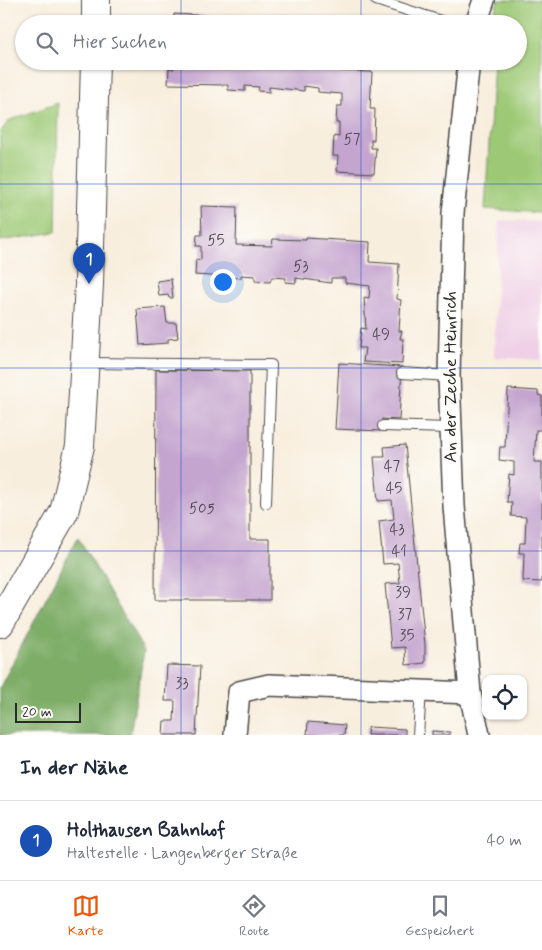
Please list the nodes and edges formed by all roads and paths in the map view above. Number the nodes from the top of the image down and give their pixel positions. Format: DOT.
graph roads {
  1 [pos="96,0"];
  2 [pos="376,0"];
  3 [pos="484,0"];
  4 [pos="397,3"];
  5 [pos="96,15"];
  6 [pos="427,15"];
  7 [pos="479,15"];
  8 [pos="95,70"];
  9 [pos="468,70"];
  10 [pos="85,363"];
  11 [pos="402,373"];
  12 [pos="449,376"];
  13 [pos="383,426"];
  14 [pos="449,428"];
  15 [pos="266,503"];
  16 [pos="0,623"];
  17 [pos="420,691"];
  18 [pos="470,693"];
  19 [pos="235,735"];
  20 [pos="418,735"];
  21 [pos="479,735"];
  1 -- 5 [label="main road"];
  2 -- 4 [label="lane"];
  3 -- 7 [label="street"];
  4 -- 6 [label="lane"];
  8 -- 10 [label="main road"];
  9 -- 12 [label="street, An der Zeche Heinrich"];
  10 -- 15 [label="lane"];
  10 -- 16 [label="main road"];
  11 -- 12 [label="lane"];
  12 -- 14 [label="street, An der Zeche Heinrich"];
  13 -- 14 [label="lane"];
  14 -- 18 [label="street, An der Zeche Heinrich"];
  17 -- 18 [label="street"];
  17 -- 19 [label="street"];
  17 -- 20 [label="lane"];
  18 -- 21 [label="street, An der Zeche Heinrich"];
}
